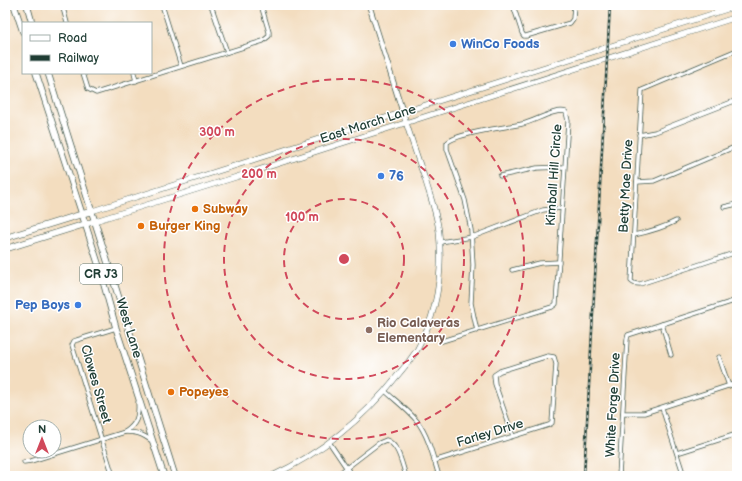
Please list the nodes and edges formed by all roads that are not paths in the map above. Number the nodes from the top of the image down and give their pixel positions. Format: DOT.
graph roads {
  1 [pos="14,5"];
  2 [pos="27,5"];
  3 [pos="66,5"];
  4 [pos="162,5"];
  5 [pos="211,5"];
  6 [pos="261,5"];
  7 [pos="369,5"];
  8 [pos="513,5"];
  9 [pos="574,5"];
  10 [pos="737,6"];
  11 [pos="737,17"];
  12 [pos="32,22"];
  13 [pos="67,22"];
  14 [pos="22,29"];
  15 [pos="737,50"];
  16 [pos="227,52"];
  17 [pos="181,66"];
  18 [pos="36,74"];
  19 [pos="48,74"];
  20 [pos="83,74"];
  21 [pos="134,74"];
  22 [pos="136,81"];
  23 [pos="736,100"];
  24 [pos="737,106"];
  25 [pos="403,113"];
  26 [pos="406,123"];
  27 [pos="639,135"];
  28 [pos="737,146"];
  29 [pos="564,167"];
  30 [pos="500,176"];
  31 [pos="637,182"];
  32 [pos="737,204"];
  33 [pos="724,207"];
  34 [pos="562,208"];
  35 [pos="92,211"];
  36 [pos="81,214"];
  37 [pos="95,221"];
  38 [pos="676,221"];
  39 [pos="85,224"];
  40 [pos="634,235"];
  41 [pos="472,237"];
  42 [pos="5,238"];
  43 [pos="440,242"];
  44 [pos="5,249"];
  45 [pos="737,252"];
  46 [pos="558,262"];
  47 [pos="512,270"];
  48 [pos="737,300"];
  49 [pos="662,324"];
  50 [pos="116,328"];
  51 [pos="477,331"];
  52 [pos="442,342"];
  53 [pos="672,355"];
  54 [pos="719,356"];
  55 [pos="737,383"];
  56 [pos="729,386"];
  57 [pos="385,391"];
  58 [pos="138,395"];
  59 [pos="662,408"];
  60 [pos="623,413"];
  61 [pos="125,432"];
  62 [pos="737,434"];
  63 [pos="513,436"];
  64 [pos="101,440"];
  65 [pos="153,442"];
  66 [pos="329,442"];
  67 [pos="677,453"];
  68 [pos="434,461"];
  69 [pos="24,462"];
  70 [pos="347,468"];
  71 [pos="113,476"];
  72 [pos="164,476"];
  73 [pos="176,476"];
  74 [pos="272,476"];
  75 [pos="336,476"];
  76 [pos="352,476"];
  77 [pos="406,476"];
  78 [pos="439,476"];
  79 [pos="620,476"];
  80 [pos="684,476"];
  1 -- 14 [label="main road"];
  2 -- 12 [label="main road"];
  3 -- 13 [label="street"];
  4 -- 17 [label="street"];
  5 -- 16 [label="street"];
  6 -- 16 [label="street"];
  7 -- 25 [label="street"];
  8 -- 9 [label="street"];
  10 -- 25 [label="main road, East March Lane"];
  11 -- 26 [label="main road, East March Lane"];
  15 -- 27 [label="street, Betty Mae Drive"];
  16 -- 17 [label="street"];
  17 -- 22 [label="street"];
  18 -- 36 [label="main road, West Lane / CR J3"];
  19 -- 35 [label="main road, West Lane / CR J3"];
  20 -- 22 [label="street"];
  21 -- 22 [label="street"];
  23 -- 24 [label="street"];
  23 -- 27 [label="street"];
  25 -- 26 [label="main road"];
  25 -- 35 [label="main road, East March Lane"];
  26 -- 37 [label="main road, East March Lane"];
  26 -- 43 [label="main road"];
  27 -- 31 [label="street, Betty Mae Drive"];
  28 -- 31 [label="street"];
  29 -- 30 [label="street"];
  29 -- 34 [label="street, Kimball Hill Circle"];
  29 -- 41 [label="street, Kimball Hill Circle"];
  31 -- 40 [label="street, Betty Mae Drive"];
  32 -- 33 [label="street"];
  34 -- 41 [label="street"];
  34 -- 46 [label="street, Kimball Hill Circle"];
  35 -- 36 [label="main road, East March Lane"];
  35 -- 37 [label="main road, West Lane / CR J3"];
  36 -- 39 [label="main road, West Lane / CR J3"];
  36 -- 42 [label="main road, East March Lane"];
  37 -- 39 [label="main road, East March Lane"];
  37 -- 73 [label="main road, West Lane / CR J3"];
  38 -- 40 [label="street"];
  39 -- 44 [label="main road, East March Lane"];
  39 -- 50 [label="main road, West Lane / CR J3"];
  40 -- 45 [label="street, Betty Mae Drive"];
  41 -- 43 [label="street"];
  41 -- 51 [label="street, Kimball Hill Circle"];
  43 -- 57 [label="main road"];
  46 -- 47 [label="street"];
  46 -- 51 [label="street, Kimball Hill Circle"];
  48 -- 49 [label="street"];
  49 -- 53 [label="street"];
  49 -- 60 [label="street, White Forge Drive"];
  50 -- 58 [label="main road, West Lane / CR J3"];
  50 -- 64 [label="street, Clowes Street"];
  51 -- 52 [label="street"];
  54 -- 56 [label="street"];
  55 -- 56 [label="street"];
  56 -- 59 [label="street"];
  57 -- 66 [label="main road"];
  57 -- 68 [label="street"];
  58 -- 61 [label="street"];
  58 -- 65 [label="main road, West Lane / CR J3"];
  59 -- 60 [label="street"];
  59 -- 67 [label="street"];
  60 -- 79 [label="street, White Forge Drive"];
  61 -- 64 [label="street"];
  61 -- 65 [label="street"];
  62 -- 67 [label="street"];
  63 -- 63 [label="street, Farley Drive"];
  63 -- 68 [label="street, Farley Drive"];
  64 -- 69 [label="street"];
  64 -- 71 [label="street, Clowes Street"];
  65 -- 72 [label="main road, West Lane / CR J3"];
  66 -- 70 [label="street"];
  66 -- 74 [label="main road"];
  67 -- 80 [label="street"];
  68 -- 78 [label="street"];
  70 -- 75 [label="street"];
  70 -- 76 [label="street"];
  70 -- 77 [label="street"];
}
